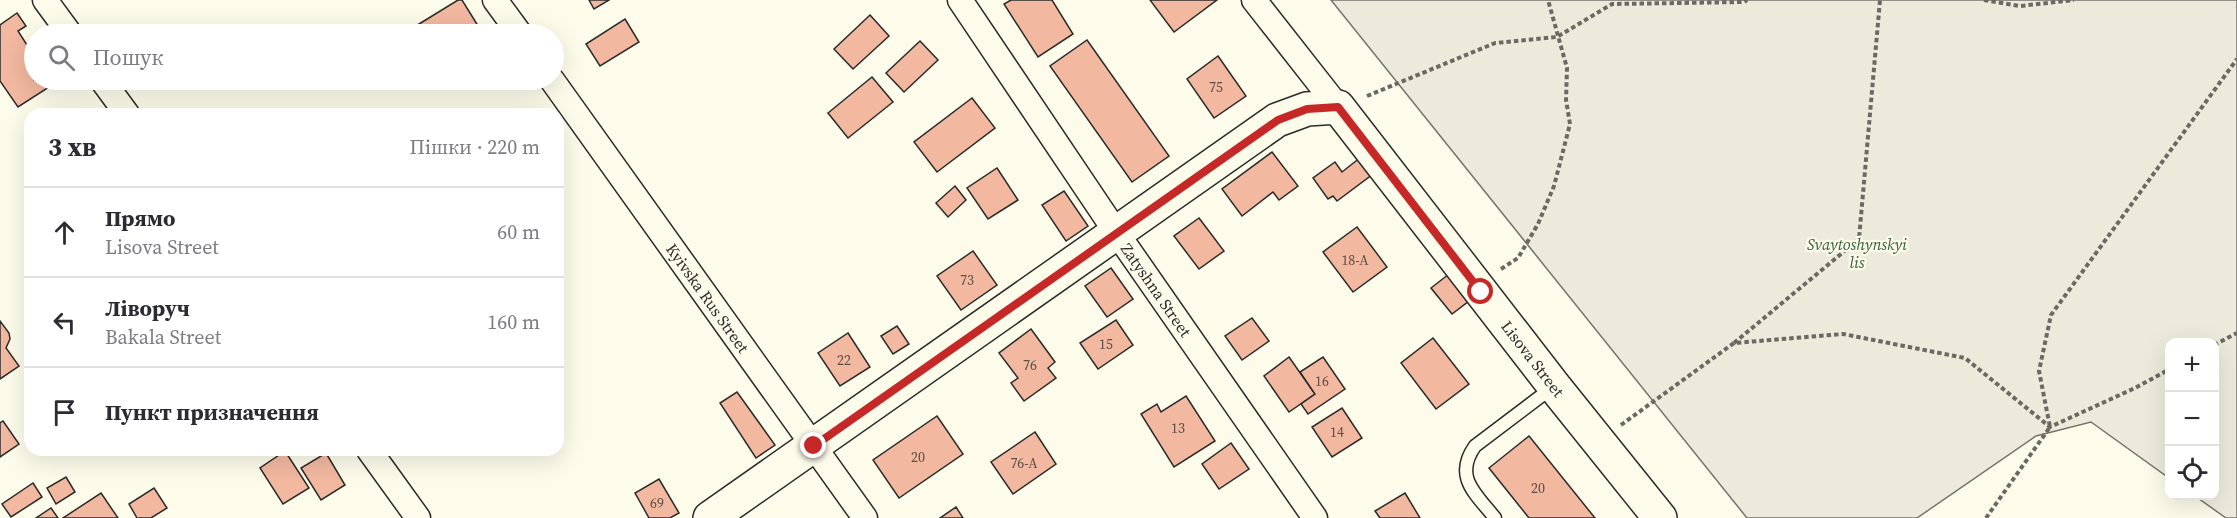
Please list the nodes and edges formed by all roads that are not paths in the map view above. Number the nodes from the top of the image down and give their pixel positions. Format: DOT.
graph roads {
  1 [pos="45,0"];
  2 [pos="495,0"];
  3 [pos="960,0"];
  4 [pos="1254,0"];
  5 [pos="63,24"];
  6 [pos="513,24"];
  7 [pos="109,90"];
  8 [pos="559,90"];
  9 [pos="1338,107"];
  10 [pos="123,108"];
  11 [pos="1116,232"];
  12 [pos="1554,386"];
  13 [pos="814,446"];
  14 [pos="373,456"];
  15 [pos="418,518"];
  16 [pos="710,518"];
  17 [pos="865,518"];
  18 [pos="1315,518"];
  19 [pos="1495,518"];
  20 [pos="1659,518"];
  1 -- 5 [label="street"];
  2 -- 6 [label="street"];
  3 -- 11 [label="street, Zatyshna Street"];
  4 -- 9 [label="street, Lisova Street"];
  7 -- 10 [label="street"];
  8 -- 13 [label="street, Kyivska Rus Street"];
  9 -- 11 [label="street"];
  9 -- 12 [label="street, Lisova Street"];
  11 -- 13 [label="street"];
  11 -- 18 [label="street, Zatyshna Street"];
  12 -- 19 [label="lane"];
  12 -- 20 [label="street, Lisova Street"];
  13 -- 16 [label="street"];
  13 -- 17 [label="street, Kyivska Rus Street"];
  14 -- 15 [label="street"];
}
